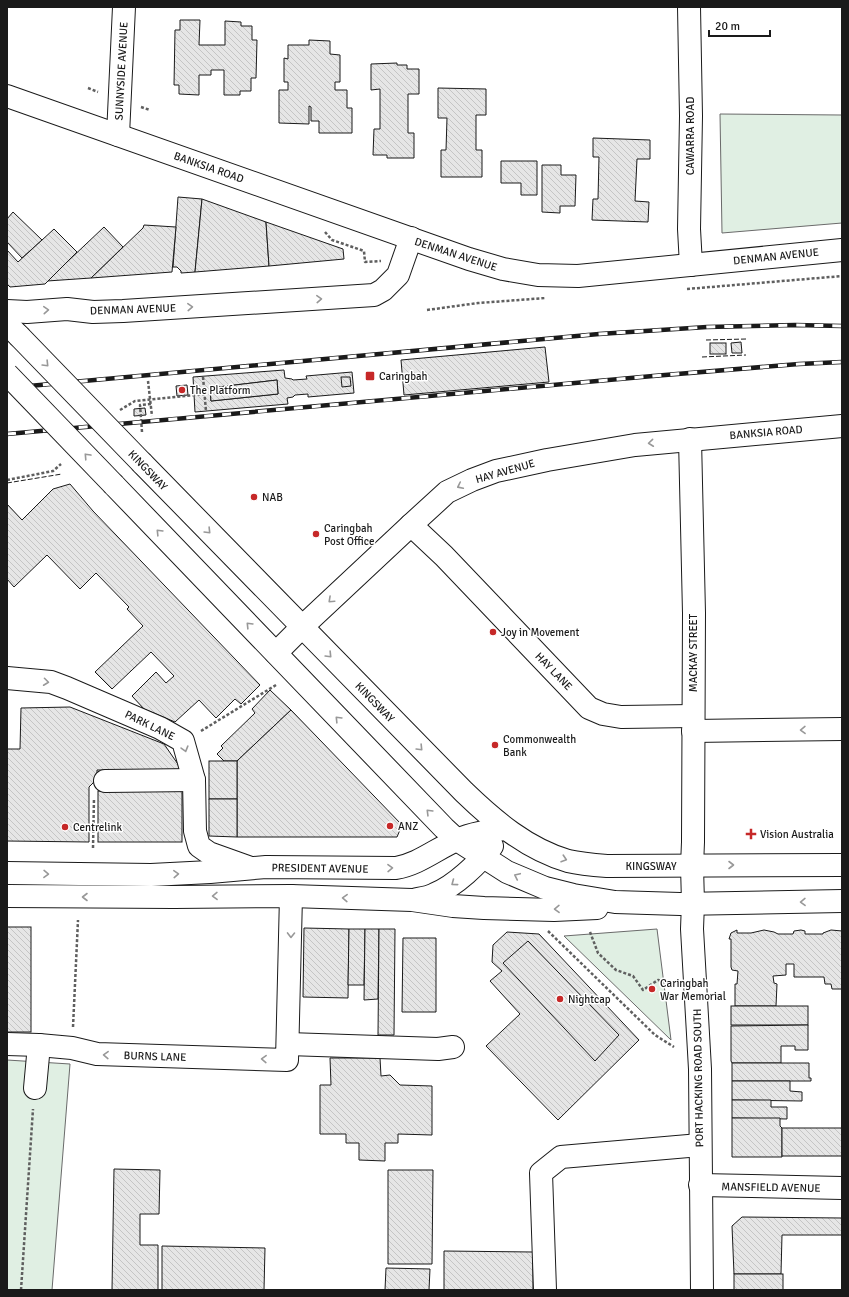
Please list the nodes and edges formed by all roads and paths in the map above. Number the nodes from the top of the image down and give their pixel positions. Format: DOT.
graph roads {
  1 [pos="124,7"];
  2 [pos="690,7"];
  3 [pos="7,96"];
  4 [pos="118,135"];
  5 [pos="411,238"];
  6 [pos="332,240"];
  7 [pos="842,250"];
  8 [pos="365,262"];
  9 [pos="691,265"];
  10 [pos="7,311"];
  11 [pos="13,330"];
  12 [pos="7,374"];
  13 [pos="203,377"];
  14 [pos="148,381"];
  15 [pos="205,394"];
  16 [pos="151,404"];
  17 [pos="206,411"];
  18 [pos="116,413"];
  19 [pos="152,416"];
  20 [pos="842,426"];
  21 [pos="142,432"];
  22 [pos="690,439"];
  23 [pos="61,464"];
  24 [pos="7,480"];
  25 [pos="411,525"];
  26 [pos="302,627"];
  27 [pos="276,653"];
  28 [pos="7,678"];
  29 [pos="276,685"];
  30 [pos="693,724"];
  31 [pos="842,729"];
  32 [pos="183,741"];
  33 [pos="194,780"];
  34 [pos="105,781"];
  35 [pos="505,828"];
  36 [pos="457,840"];
  37 [pos="93,848"];
  38 [pos="483,857"];
  39 [pos="842,865"];
  40 [pos="692,866"];
  41 [pos="251,868"];
  42 [pos="292,868"];
  43 [pos="7,874"];
  44 [pos="7,896"];
  45 [pos="291,896"];
  46 [pos="412,900"];
  47 [pos="842,901"];
  48 [pos="686,904"];
  49 [pos="78,920"];
  50 [pos="543,927"];
  51 [pos="590,932"];
  52 [pos="670,982"];
  53 [pos="7,1044"];
  54 [pos="39,1044"];
  55 [pos="288,1044"];
  56 [pos="453,1047"];
  57 [pos="674,1047"];
  58 [pos="72,1048"];
  59 [pos="35,1088"];
  60 [pos="700,1145"];
  61 [pos="700,1185"];
  62 [pos="842,1188"];
  63 [pos="21,1290"];
  64 [pos="545,1290"];
  65 [pos="702,1290"];
  1 -- 4 [label="street, SUNNYSIDE AVENUE"];
  2 -- 9 [label="street, CAWARRA ROAD"];
  3 -- 4 [label="street, BANKSIA ROAD"];
  4 -- 5 [label="street, BANKSIA ROAD"];
  5 -- 9 [label="street, DENMAN AVENUE"];
  10 -- 5 [label="street, DENMAN AVENUE, one-way"];
  6 -- 8 [label="path"];
  7 -- 9 [label="street, DENMAN AVENUE"];
  11 -- 26 [label="street, KINGSWAY, one-way, bridge"];
  27 -- 12 [label="street, one-way, bridge"];
  13 -- 15 [label="path"];
  14 -- 16 [label="path"];
  15 -- 17 [label="path"];
  15 -- 18 [label="path"];
  16 -- 19 [label="path"];
  16 -- 21 [label="path"];
  20 -- 22 [label="street, BANKSIA ROAD"];
  22 -- 25 [label="street, HAY AVENUE, one-way"];
  22 -- 30 [label="street, MACKAY STREET"];
  23 -- 24 [label="path"];
  25 -- 26 [label="street, HAY AVENUE, one-way"];
  25 -- 30 [label="street, HAY LANE"];
  26 -- 27 [label="street, HAY AVENUE"];
  26 -- 35 [label="street, KINGSWAY, one-way"];
  36 -- 27 [label="street, one-way"];
  28 -- 32 [label="street, PARK LANE, one-way"];
  29 -- 32 [label="path"];
  31 -- 30 [label="street, HAY LANE, one-way"];
  30 -- 40 [label="street, MACKAY STREET"];
  32 -- 33 [label="street, PARK LANE, one-way"];
  33 -- 34 [label="street"];
  33 -- 41 [label="street, PARK LANE"];
  34 -- 37 [label="path"];
  35 -- 36 [label="street, PRESIDENT AVENUE"];
  35 -- 38 [label="street"];
  35 -- 40 [label="street, KINGSWAY, one-way"];
  36 -- 38 [label="street"];
  42 -- 36 [label="street, PRESIDENT AVENUE, one-way"];
  38 -- 46 [label="street, one-way"];
  48 -- 38 [label="street, one-way"];
  40 -- 39 [label="street, KINGSWAY, one-way"];
  40 -- 48 [label="street, PORT HACKING ROAD SOUTH"];
  41 -- 42 [label="street, PRESIDENT AVENUE"];
  43 -- 41 [label="street, PRESIDENT AVENUE, one-way"];
  42 -- 45 [label="street, BURNS LANE"];
  45 -- 44 [label="street, one-way"];
  46 -- 45 [label="street, one-way"];
  45 -- 55 [label="street, BURNS LANE, one-way"];
  48 -- 46 [label="street, one-way"];
  47 -- 48 [label="street, one-way"];
  48 -- 60 [label="street, PORT HACKING ROAD SOUTH"];
  49 -- 58 [label="path"];
  50 -- 57 [label="path"];
  51 -- 52 [label="path"];
  53 -- 54 [label="street, BURNS LANE"];
  54 -- 58 [label="street, BURNS LANE"];
  54 -- 59 [label="street"];
  55 -- 56 [label="street"];
  55 -- 58 [label="street, BURNS LANE, one-way"];
  59 -- 63 [label="path"];
  60 -- 61 [label="street, PORT HACKING ROAD SOUTH"];
  60 -- 64 [label="street"];
  61 -- 62 [label="street, MANSFIELD AVENUE"];
  61 -- 65 [label="street, PORT HACKING ROAD SOUTH"];
}
